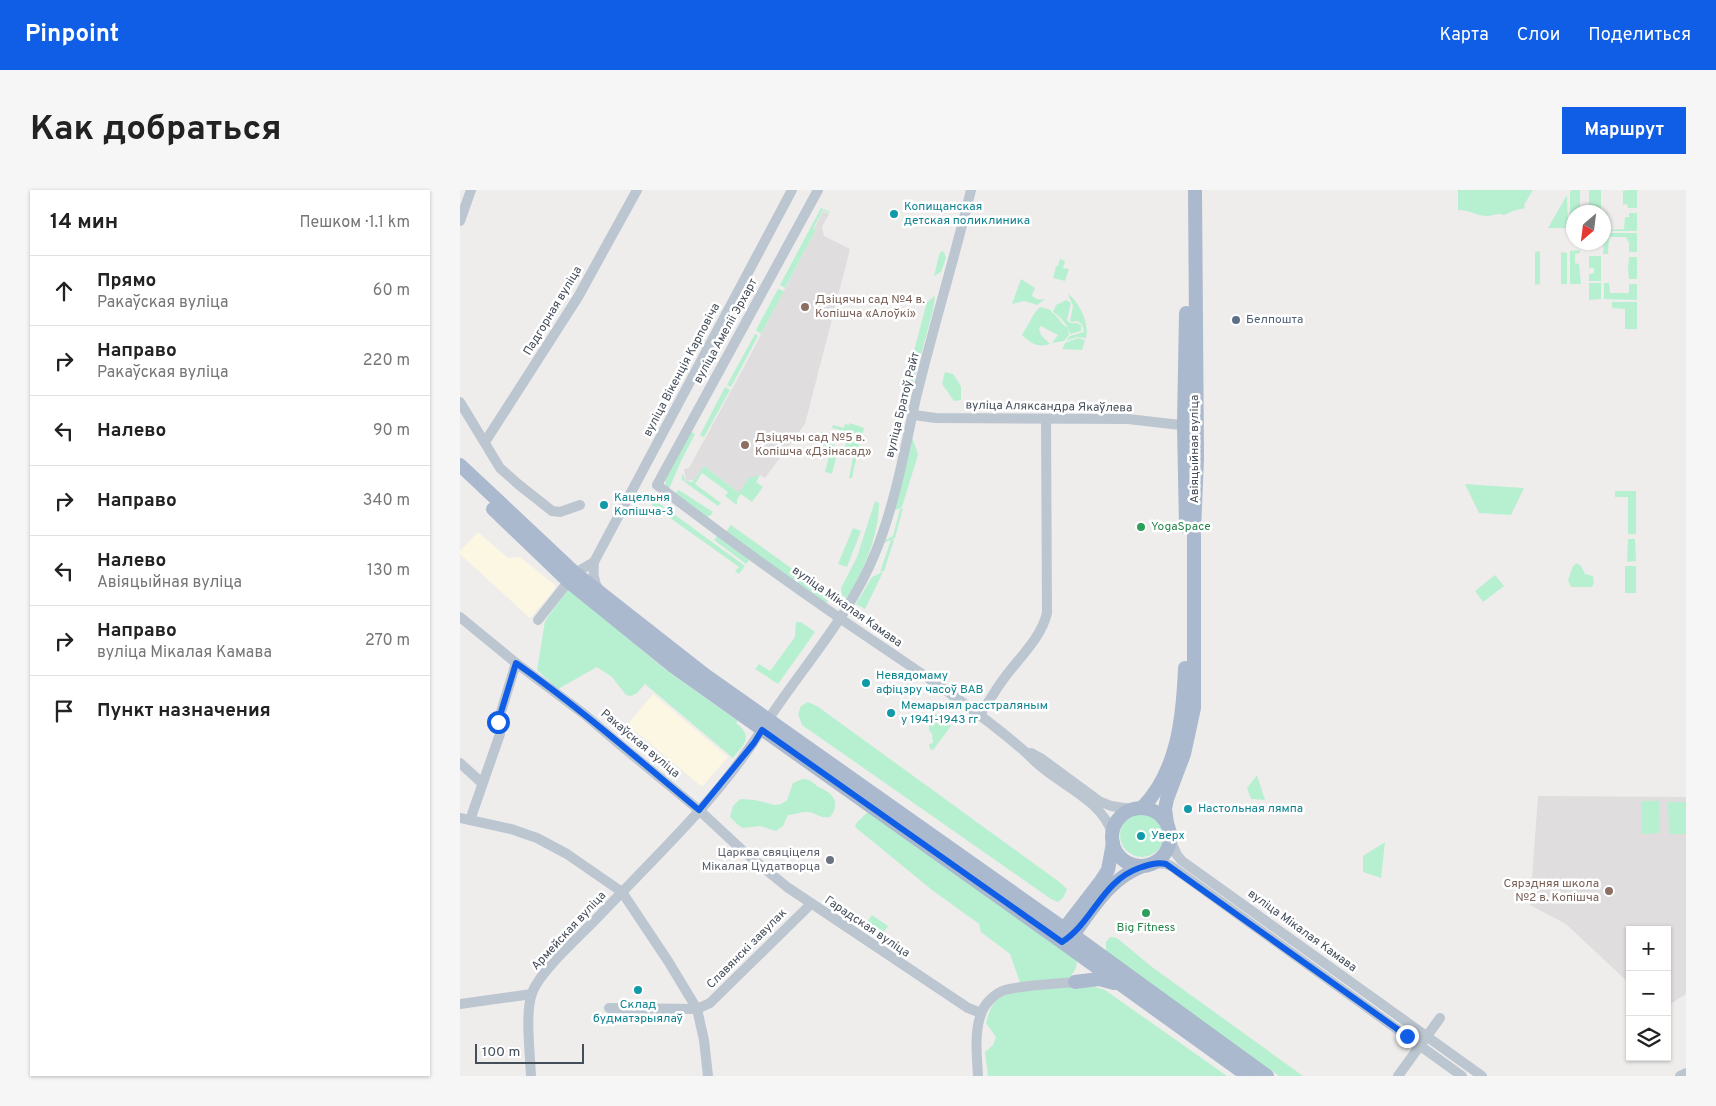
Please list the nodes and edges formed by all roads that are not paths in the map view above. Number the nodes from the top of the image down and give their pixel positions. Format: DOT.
graph roads {
  1 [pos="471,190"];
  2 [pos="636,190"];
  3 [pos="792,190"];
  4 [pos="818,190"];
  5 [pos="971,190"];
  6 [pos="1188,190"];
  7 [pos="1195,190"];
  8 [pos="460,221"];
  9 [pos="460,402"];
  10 [pos="913,415"];
  11 [pos="1046,419"];
  12 [pos="1190,426"];
  13 [pos="485,442"];
  14 [pos="460,465"];
  15 [pos="460,478"];
  16 [pos="657,485"];
  17 [pos="580,505"];
  18 [pos="594,562"];
  19 [pos="571,577"];
  20 [pos="599,599"];
  21 [pos="460,617"];
  22 [pos="840,618"];
  23 [pos="538,620"];
  24 [pos="516,663"];
  25 [pos="979,716"];
  26 [pos="765,725"];
  27 [pos="1023,750"];
  28 [pos="460,763"];
  29 [pos="482,783"];
  30 [pos="1137,809"];
  31 [pos="699,810"];
  32 [pos="465,819"];
  33 [pos="1167,822"];
  34 [pos="1112,838"];
  35 [pos="1170,839"];
  36 [pos="1149,864"];
  37 [pos="622,892"];
  38 [pos="811,904"];
  39 [pos="1067,936"];
  40 [pos="1077,953"];
  41 [pos="1075,982"];
  42 [pos="1120,985"];
  43 [pos="532,994"];
  44 [pos="460,1004"];
  45 [pos="609,1008"];
  46 [pos="697,1009"];
  47 [pos="981,1013"];
  48 [pos="1440,1018"];
  49 [pos="1426,1037"];
  50 [pos="1420,1045"];
  51 [pos="1686,1073"];
  52 [pos="531,1076"];
  53 [pos="708,1076"];
  54 [pos="978,1076"];
  55 [pos="1248,1076"];
  56 [pos="1267,1076"];
  57 [pos="1398,1076"];
  58 [pos="1462,1076"];
  59 [pos="1482,1076"];
  60 [pos="1680,1076"];
  1 -- 8 [label="street"];
  2 -- 13 [label="street, Падгорная вуліца"];
  3 -- 18 [label="street, вуліца Вікенція Карповіча"];
  4 -- 16 [label="street, вуліца Амеліі Эрхарт"];
  5 -- 10 [label="street, вуліца Братоў Райт"];
  6 -- 12 [label="main road, Авіяцыйная вуліца"];
  7 -- 12 [label="main road, Авіяцыйная вуліца"];
  9 -- 13 [label="street"];
  10 -- 11 [label="street, вуліца Аляксандра Якаўлева"];
  10 -- 22 [label="street, вуліца Братоў Райт"];
  11 -- 12 [label="street, вуліца Аляксандра Якаўлева"];
  11 -- 25 [label="street"];
  12 -- 30 [label="main road, Авіяцыйная вуліца"];
  12 -- 33 [label="main road, Авіяцыйная вуліца"];
  13 -- 17 [label="street"];
  14 -- 19 [label="main road"];
  15 -- 19 [label="main road"];
  16 -- 22 [label="street, вуліца Мікалая Камава"];
  18 -- 19 [label="street"];
  18 -- 20 [label="street"];
  19 -- 20 [label="main road"];
  19 -- 23 [label="street"];
  20 -- 26 [label="main road"];
  21 -- 24 [label="street, Ракаўская вуліца"];
  22 -- 25 [label="street, вуліца Мікалая Камава"];
  22 -- 26 [label="street, вуліца Братоў Райт"];
  24 -- 29 [label="street"];
  24 -- 31 [label="street, Ракаўская вуліца"];
  25 -- 27 [label="street, вуліца Мікалая Камава"];
  26 -- 31 [label="street, Армейская вуліца"];
  26 -- 39 [label="main road"];
  27 -- 30 [label="street, вуліца Мікалая Камава"];
  27 -- 34 [label="street, вуліца Мікалая Камава"];
  28 -- 29 [label="street"];
  29 -- 32 [label="street"];
  30 -- 33 [label="main road"];
  30 -- 34 [label="main road"];
  31 -- 37 [label="street, Армейская вуліца"];
  31 -- 38 [label="street, Гарадская вуліца"];
  32 -- 37 [label="street"];
  33 -- 35 [label="main road"];
  34 -- 36 [label="main road"];
  34 -- 39 [label="main road"];
  35 -- 36 [label="main road"];
  35 -- 49 [label="street, вуліца Мікалая Камава"];
  36 -- 39 [label="main road"];
  36 -- 50 [label="street, вуліца Мікалая Камава"];
  37 -- 43 [label="street, Армейская вуліца"];
  37 -- 46 [label="street"];
  38 -- 46 [label="street, Славянскі завулак"];
  38 -- 47 [label="street, Гарадская вуліца"];
  39 -- 40 [label="main road"];
  39 -- 56 [label="main road"];
  40 -- 41 [label="main road"];
  40 -- 42 [label="main road"];
  41 -- 42 [label="main road"];
  41 -- 47 [label="street"];
  42 -- 55 [label="main road"];
  43 -- 44 [label="street"];
  43 -- 52 [label="street, Армейская вуліца"];
  45 -- 46 [label="street"];
  46 -- 53 [label="street"];
  47 -- 54 [label="street"];
  48 -- 49 [label="street"];
  49 -- 50 [label="street"];
  49 -- 59 [label="street, вуліца Мікалая Камава"];
  50 -- 57 [label="street"];
  50 -- 58 [label="street, вуліца Мікалая Камава"];
  51 -- 60 [label="street"];
}
